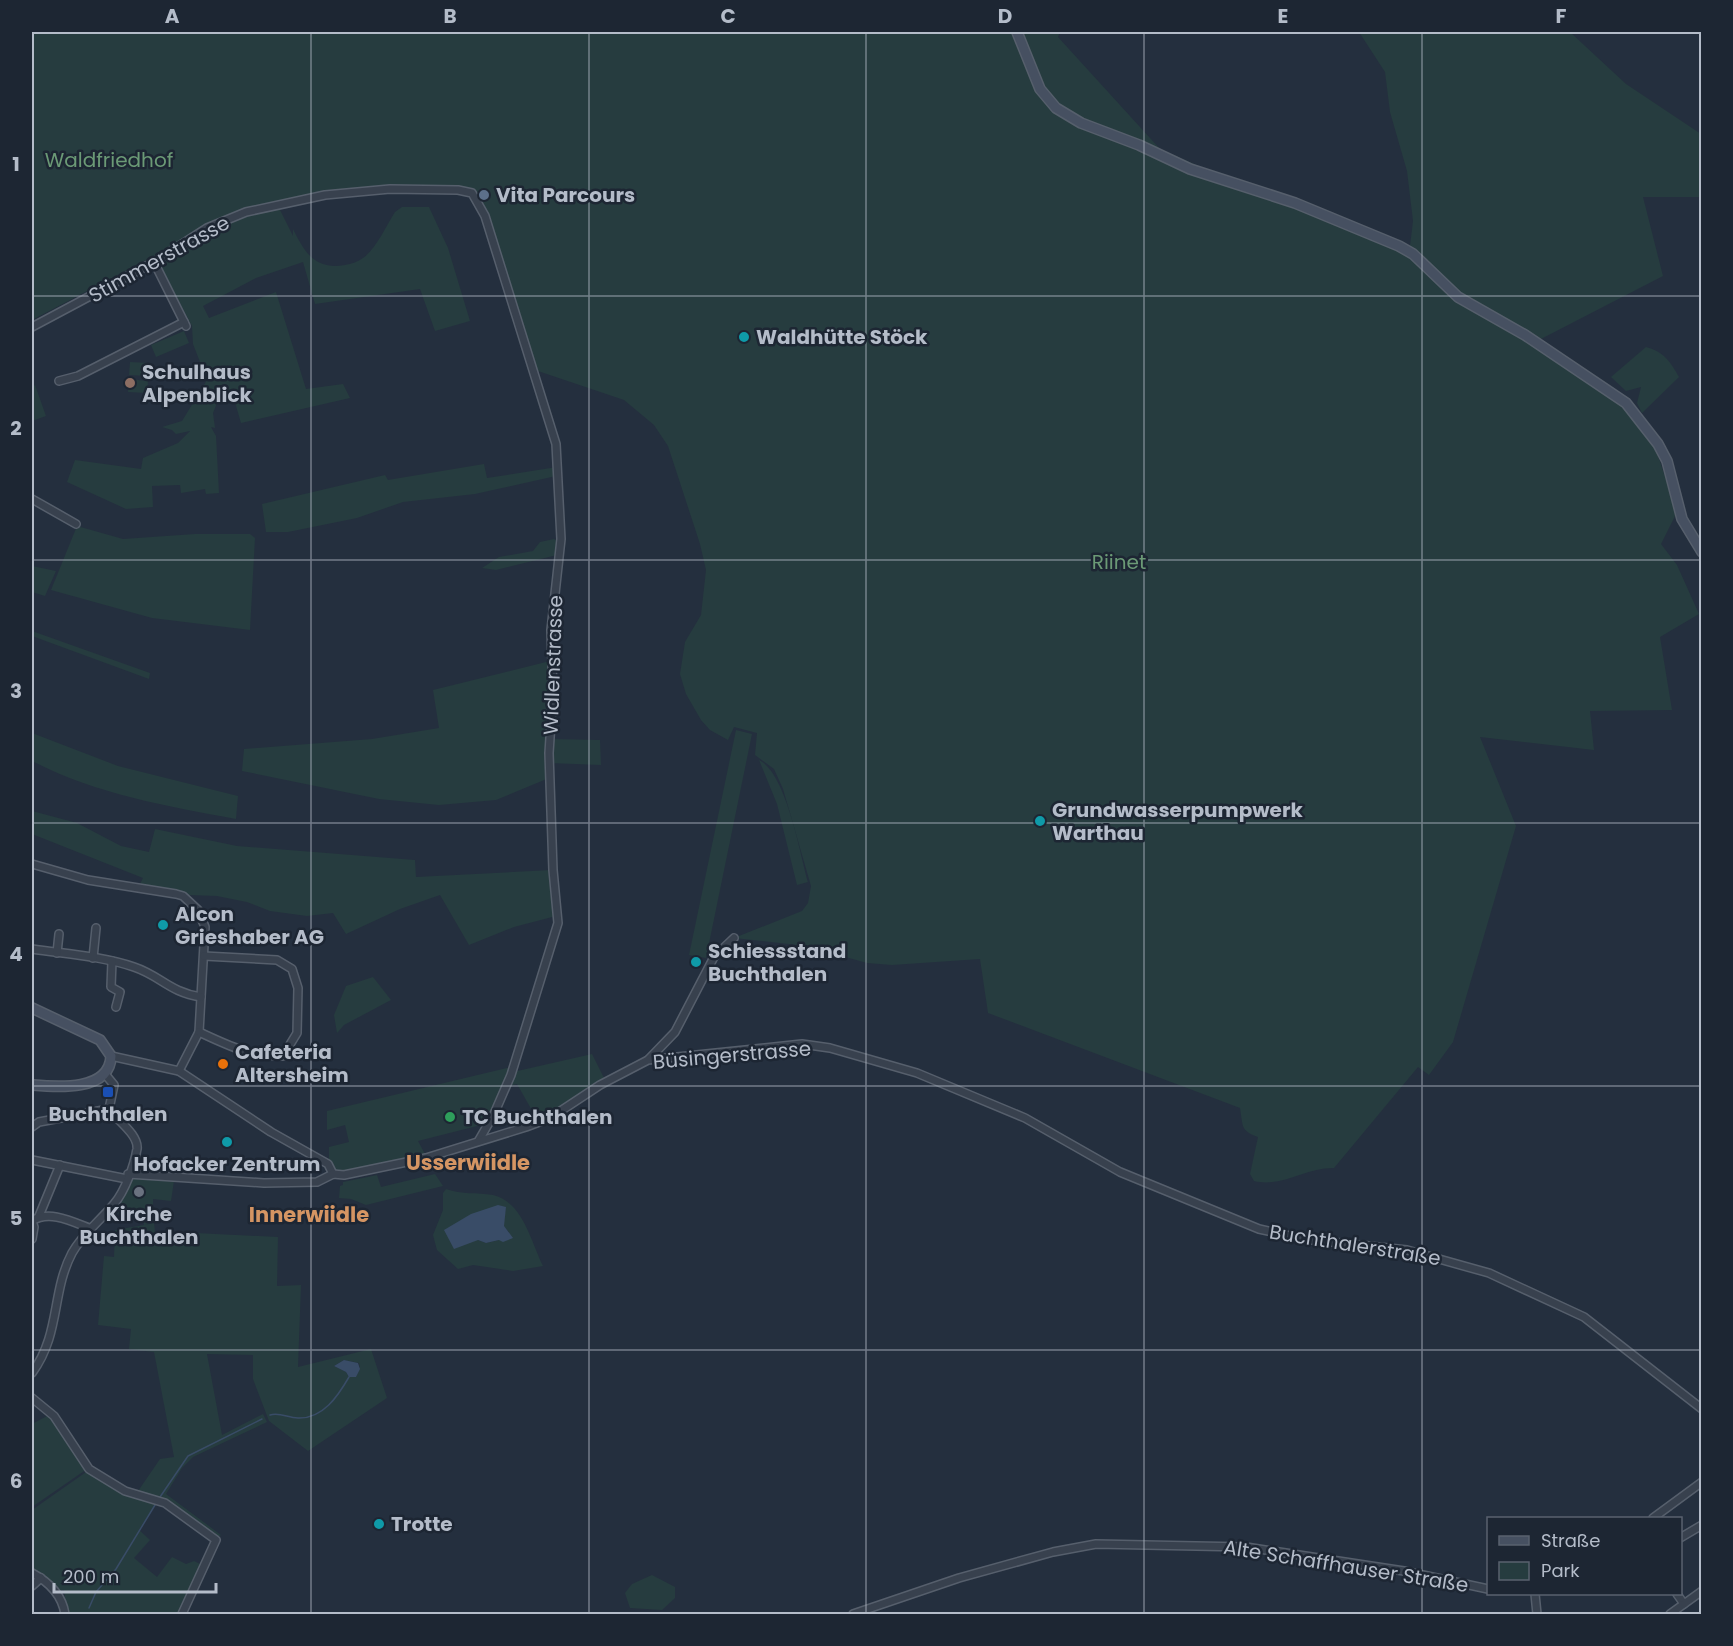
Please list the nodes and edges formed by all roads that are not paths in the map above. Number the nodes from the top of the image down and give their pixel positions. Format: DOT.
graph roads {
  1 [pos="1017,32"];
  2 [pos="470,190"];
  3 [pos="154,262"];
  4 [pos="32,327"];
  5 [pos="59,381"];
  6 [pos="32,499"];
  7 [pos="76,524"];
  8 [pos="1701,552"];
  9 [pos="32,864"];
  10 [pos="96,928"];
  11 [pos="59,934"];
  12 [pos="734,938"];
  13 [pos="32,949"];
  14 [pos="57,953"];
  15 [pos="204,956"];
  16 [pos="93,958"];
  17 [pos="112,961"];
  18 [pos="201,997"];
  19 [pos="116,1007"];
  20 [pos="32,1008"];
  21 [pos="199,1032"];
  22 [pos="111,1056"];
  23 [pos="648,1060"];
  24 [pos="179,1071"];
  25 [pos="105,1074"];
  26 [pos="32,1085"];
  27 [pos="109,1109"];
  28 [pos="32,1127"];
  29 [pos="479,1140"];
  30 [pos="32,1160"];
  31 [pos="60,1165"];
  32 [pos="1120,1172"];
  33 [pos="333,1174"];
  34 [pos="127,1176"];
  35 [pos="34,1219"];
  36 [pos="89,1228"];
  37 [pos="32,1239"];
  38 [pos="32,1373"];
  39 [pos="32,1398"];
  40 [pos="1701,1409"];
  41 [pos="1701,1482"];
  42 [pos="1654,1517"];
  43 [pos="1701,1525"];
  44 [pos="1682,1537"];
  45 [pos="32,1573"];
  46 [pos="41,1578"];
  47 [pos="32,1586"];
  48 [pos="1487,1589"];
  49 [pos="1701,1591"];
  50 [pos="1535,1595"];
  51 [pos="1678,1595"];
  52 [pos="1684,1604"];
  53 [pos="65,1614"];
  54 [pos="182,1614"];
  55 [pos="853,1614"];
  56 [pos="1537,1614"];
  57 [pos="1670,1614"];
  1 -- 8 [label="street"];
  2 -- 3 [label="street, Stimmerstrasse"];
  2 -- 29 [label="street, Widlenstrasse"];
  3 -- 4 [label="street, Stimmerstrasse"];
  3 -- 5 [label="street"];
  6 -- 7 [label="street"];
  9 -- 15 [label="street"];
  10 -- 16 [label="street"];
  11 -- 14 [label="street"];
  12 -- 23 [label="street"];
  13 -- 14 [label="street"];
  14 -- 16 [label="street"];
  15 -- 18 [label="street"];
  15 -- 21 [label="street"];
  16 -- 17 [label="street"];
  17 -- 18 [label="street"];
  17 -- 19 [label="street"];
  18 -- 21 [label="street"];
  20 -- 22 [label="street"];
  21 -- 24 [label="street"];
  22 -- 24 [label="street"];
  22 -- 25 [label="street"];
  23 -- 29 [label="street, Büsingerstrasse"];
  23 -- 32 [label="street, Büsingerstrasse"];
  24 -- 33 [label="street"];
  25 -- 26 [label="street"];
  25 -- 27 [label="street"];
  27 -- 28 [label="street"];
  27 -- 34 [label="street"];
  29 -- 33 [label="street, Büsingerstrasse"];
  30 -- 31 [label="street, Büsingerstrasse"];
  31 -- 34 [label="street, Büsingerstrasse"];
  31 -- 35 [label="street"];
  32 -- 40 [label="street, Buchthalerstraße"];
  33 -- 34 [label="street, Büsingerstrasse"];
  34 -- 36 [label="street"];
  35 -- 36 [label="street"];
  35 -- 37 [label="street"];
  36 -- 38 [label="street"];
  39 -- 54 [label="street"];
  41 -- 42 [label="street"];
  43 -- 44 [label="street"];
  45 -- 46 [label="street"];
  46 -- 47 [label="street"];
  46 -- 53 [label="street"];
  48 -- 55 [label="street, Alte Schaffhauser Straße"];
  49 -- 52 [label="street"];
  50 -- 56 [label="street"];
  51 -- 52 [label="street"];
  52 -- 57 [label="street"];
}
